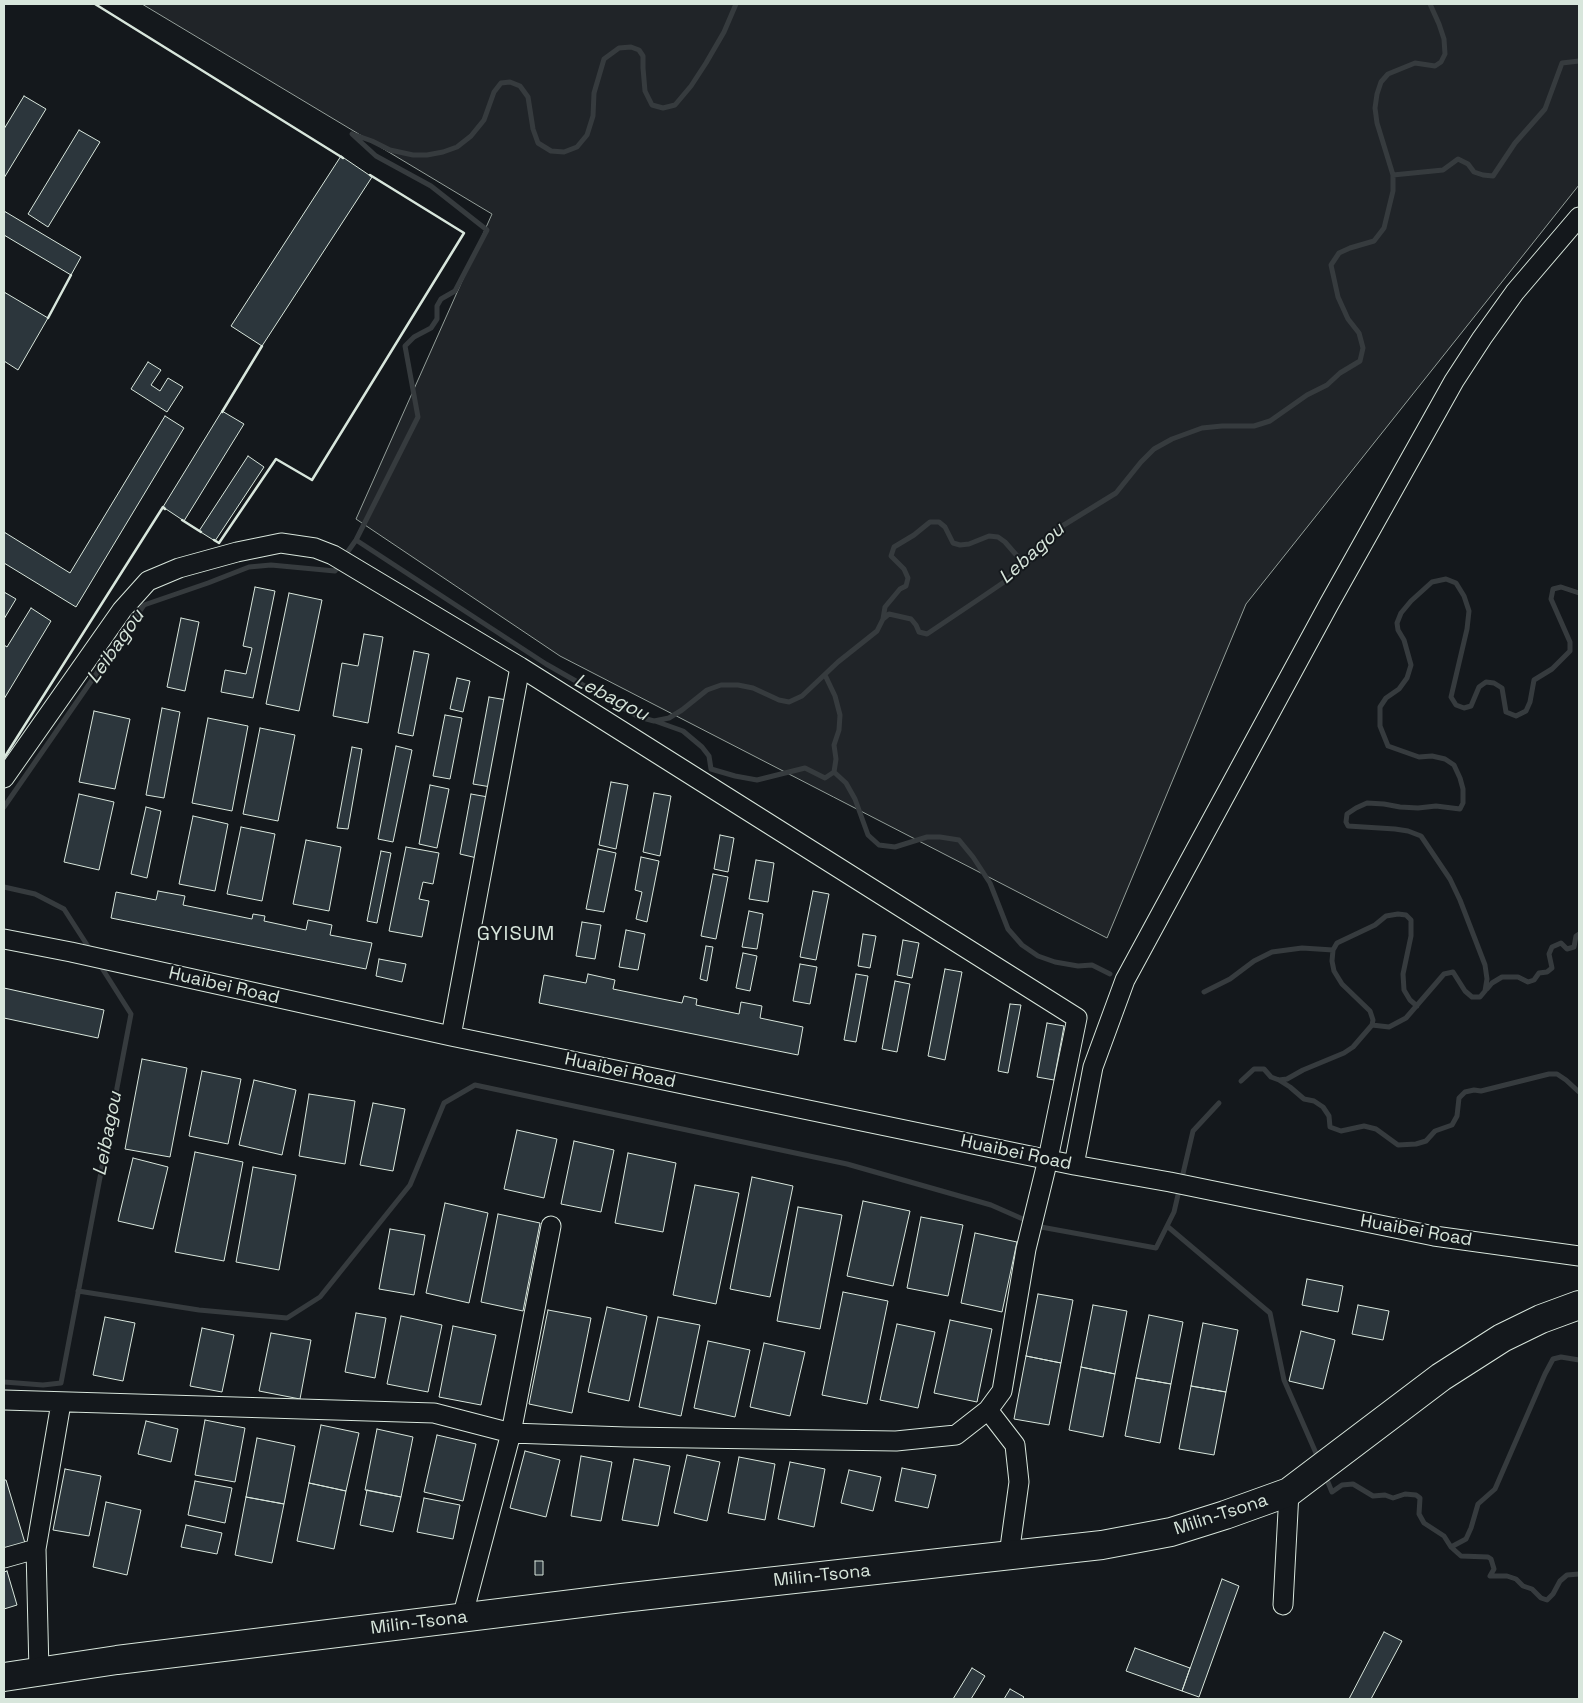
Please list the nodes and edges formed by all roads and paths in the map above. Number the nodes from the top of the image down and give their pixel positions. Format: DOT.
graph roads {
  1 [pos="1579,217"];
  2 [pos="520,667"];
  3 [pos="4,778"];
  4 [pos="4,939"];
  5 [pos="451,1036"];
  6 [pos="1048,1159"];
  7 [pos="1074,1165"];
  8 [pos="551,1226"];
  9 [pos="1579,1256"];
  10 [pos="1579,1305"];
  11 [pos="4,1400"];
  12 [pos="61,1403"];
  13 [pos="988,1410"];
  14 [pos="511,1434"];
  15 [pos="1289,1492"];
  16 [pos="36,1549"];
  17 [pos="1009,1555"];
  18 [pos="4,1558"];
  19 [pos="1283,1605"];
  20 [pos="462,1618"];
  21 [pos="39,1671"];
  22 [pos="4,1677"];
  1 -- 7 [label="street"];
  2 -- 3 [label="street"];
  2 -- 5 [label="street"];
  2 -- 6 [label="street"];
  4 -- 5 [label="street, Huaibei Road"];
  5 -- 6 [label="street, Huaibei Road"];
  6 -- 7 [label="street, Huaibei Road"];
  6 -- 13 [label="street"];
  7 -- 9 [label="street, Huaibei Road"];
  8 -- 14 [label="street"];
  10 -- 15 [label="highway, Milin-Tsona"];
  11 -- 12 [label="street"];
  12 -- 14 [label="street"];
  12 -- 16 [label="street"];
  13 -- 14 [label="street"];
  13 -- 17 [label="street"];
  14 -- 20 [label="street"];
  15 -- 17 [label="highway, Milin-Tsona"];
  15 -- 19 [label="street"];
  16 -- 18 [label="street"];
  16 -- 21 [label="street"];
  17 -- 20 [label="highway, Milin-Tsona"];
  20 -- 21 [label="highway, Milin-Tsona"];
  21 -- 22 [label="highway, Milin-Tsona"];
}
